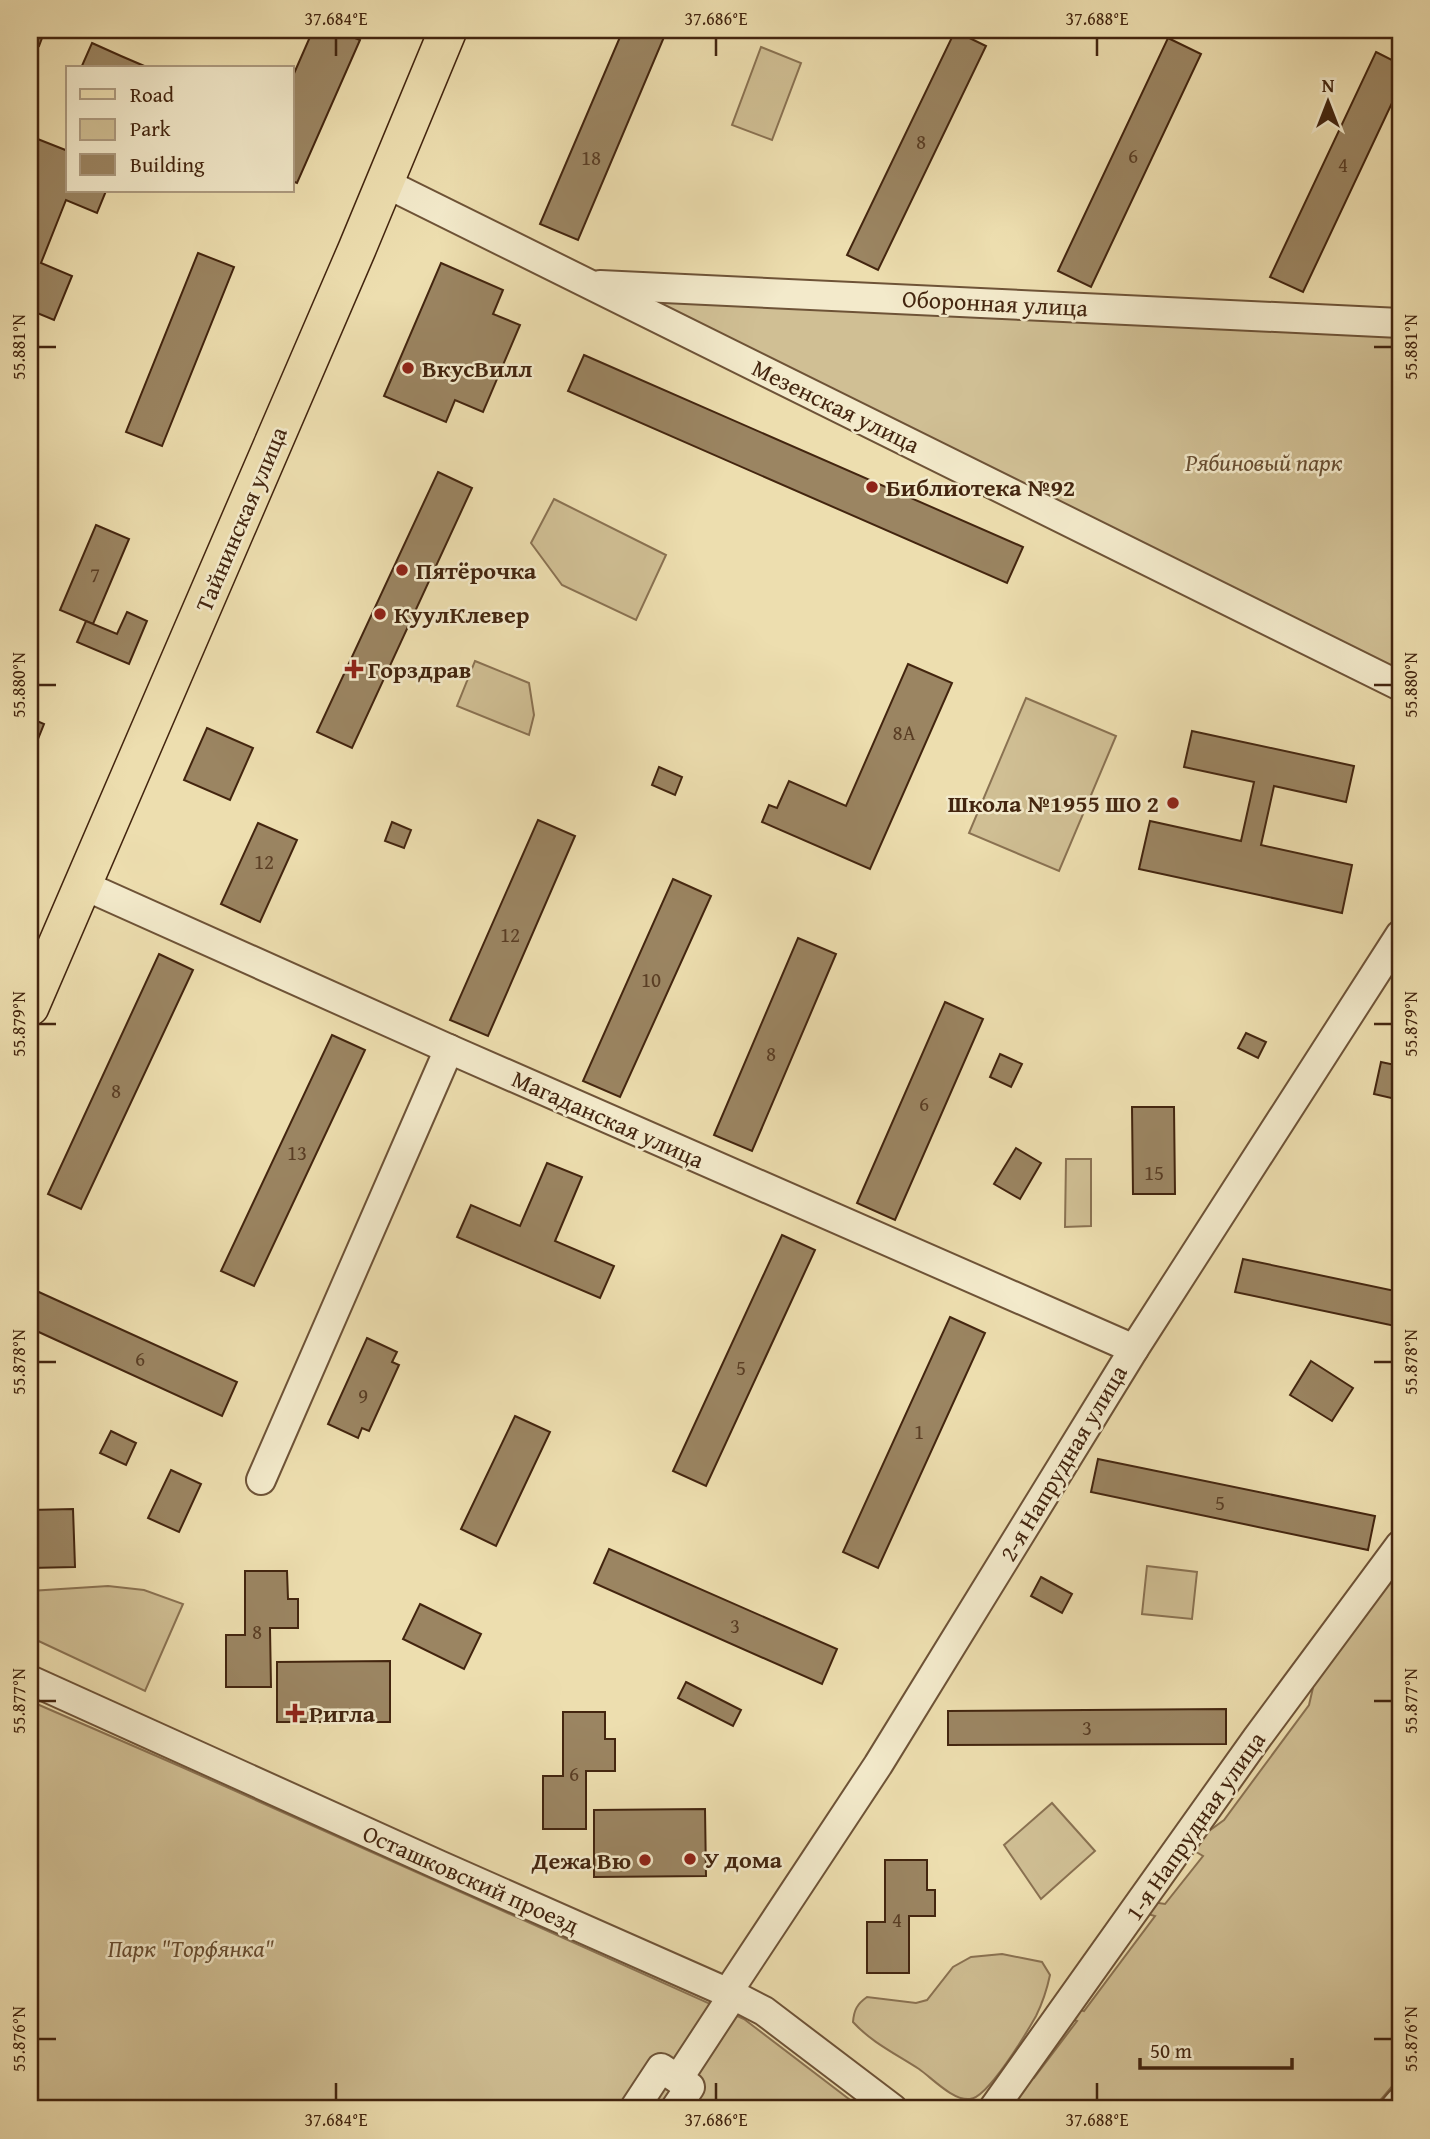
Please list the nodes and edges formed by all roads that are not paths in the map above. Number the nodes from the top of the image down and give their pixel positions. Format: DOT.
graph roads {
  1 [pos="448,30"];
  2 [pos="385,183"];
  3 [pos="590,284"];
  4 [pos="1400,323"];
  5 [pos="1400,686"];
  6 [pos="83,885"];
  7 [pos="1400,935"];
  8 [pos="30,1007"];
  9 [pos="449,1049"];
  10 [pos="1134,1349"];
  11 [pos="261,1479"];
  12 [pos="1400,1545"];
  13 [pos="30,1680"];
  14 [pos="731,1994"];
  15 [pos="678,2079"];
  16 [pos="1400,2102"];
  17 [pos="634,2109"];
  18 [pos="675,2109"];
  19 [pos="893,2109"];
  20 [pos="993,2109"];
  21 [pos="1394,2109"];
  1 -- 2 [label="main road, Тайнинская улица"];
  2 -- 3 [label="street, Мезенская улица"];
  2 -- 6 [label="main road, Тайнинская улица"];
  3 -- 4 [label="street, Оборонная улица"];
  3 -- 5 [label="street, Мезенская улица"];
  6 -- 8 [label="main road, Тайнинская улица"];
  6 -- 9 [label="street, Магаданская улица"];
  7 -- 10 [label="street, 2-я Напрудная улица"];
  9 -- 10 [label="street, Магаданская улица"];
  9 -- 11 [label="street"];
  10 -- 14 [label="street, 2-я Напрудная улица"];
  12 -- 20 [label="street, 1-я Напрудная улица"];
  13 -- 14 [label="street, Осташковский проезд"];
  14 -- 15 [label="street, 2-я Напрудная улица"];
  14 -- 19 [label="street, Осташковский проезд"];
  15 -- 17 [label="street"];
  15 -- 18 [label="street"];
  16 -- 21 [label="street"];
}
